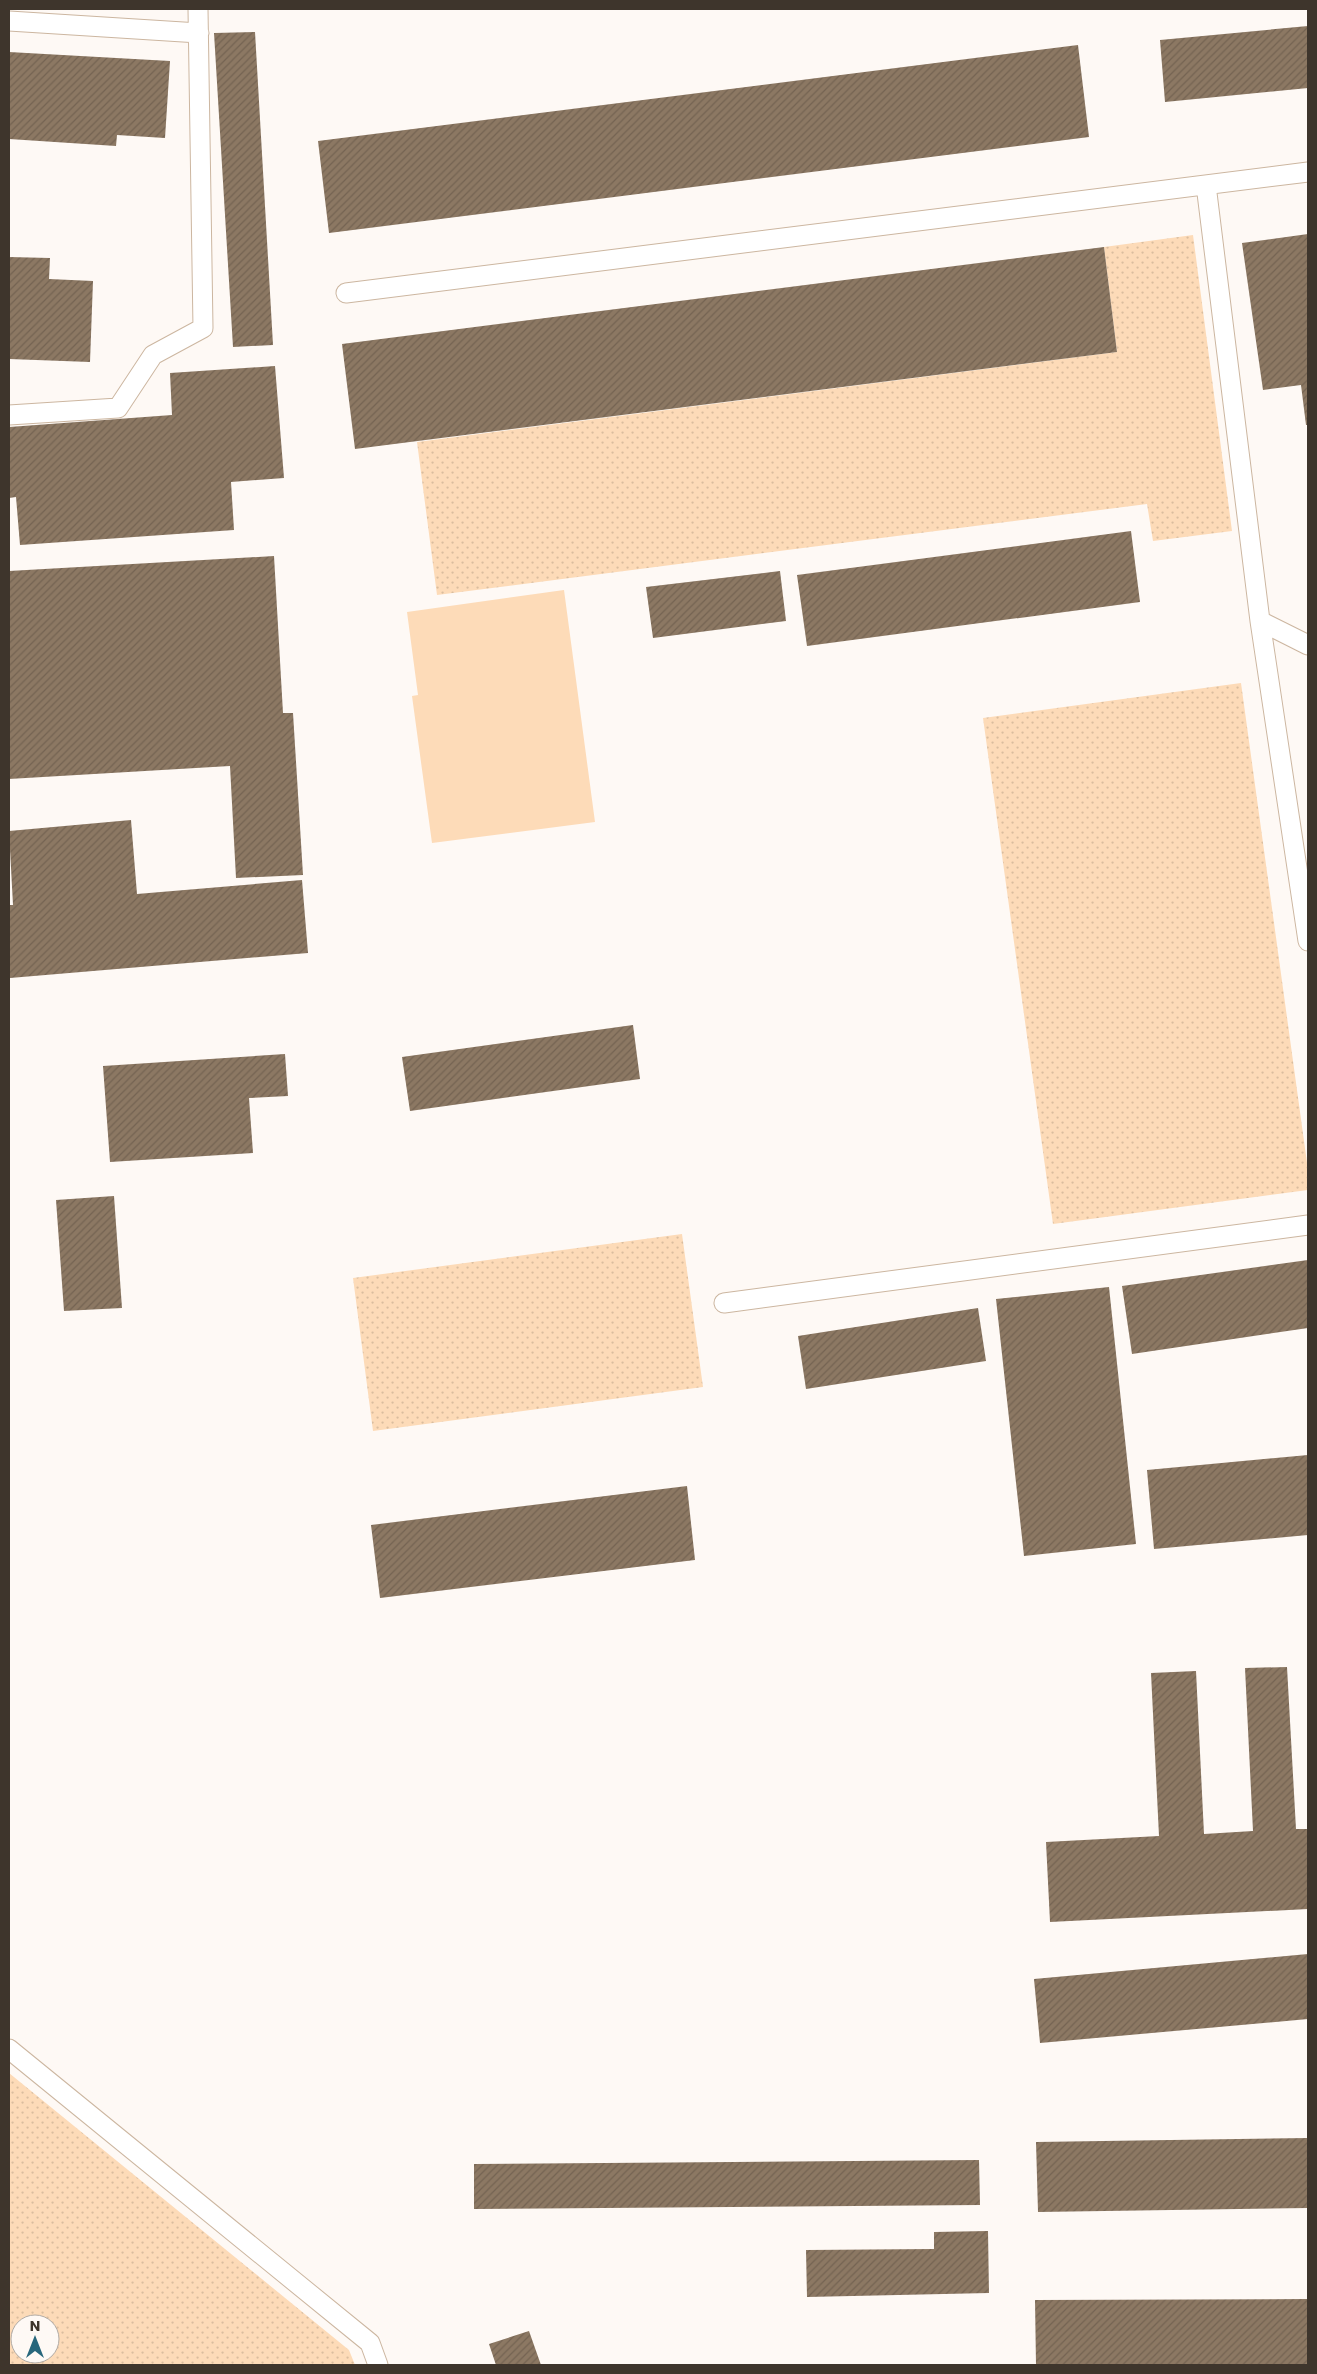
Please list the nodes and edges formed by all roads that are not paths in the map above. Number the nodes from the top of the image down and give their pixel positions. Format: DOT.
graph roads {
  1 [pos="198,9"];
  2 [pos="53,16"];
  3 [pos="9,21"];
  4 [pos="199,33"];
  5 [pos="1308,172"];
  6 [pos="1206,185"];
  7 [pos="346,293"];
  8 [pos="9,415"];
  9 [pos="1260,621"];
  10 [pos="1308,645"];
  11 [pos="1308,941"];
  12 [pos="1308,1226"];
  13 [pos="724,1303"];
  14 [pos="9,2049"];
  15 [pos="378,2365"];
  1 -- 4 [label="lane"];
  2 -- 3 [label="lane"];
  2 -- 4 [label="lane"];
  4 -- 8 [label="lane"];
  5 -- 6 [label="lane"];
  6 -- 7 [label="lane"];
  6 -- 9 [label="lane"];
  9 -- 10 [label="lane"];
  9 -- 11 [label="lane"];
  12 -- 13 [label="lane"];
  14 -- 15 [label="lane"];
}
